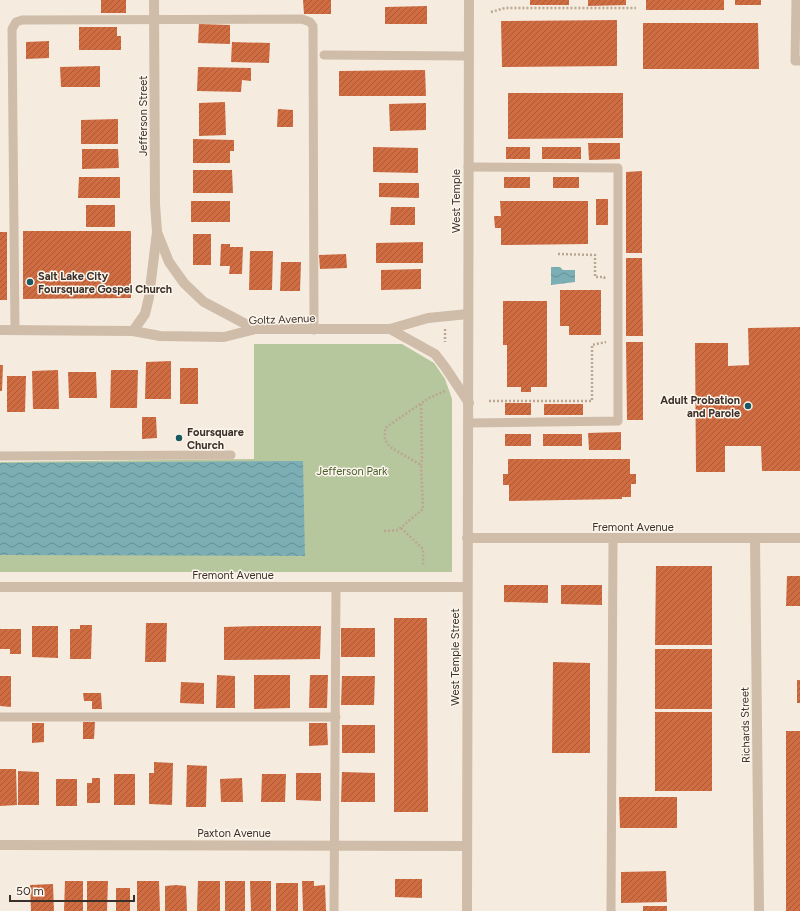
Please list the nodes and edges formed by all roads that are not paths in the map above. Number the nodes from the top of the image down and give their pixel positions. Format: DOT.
graph roads {
  1 [pos="154,0"];
  2 [pos="468,0"];
  3 [pos="796,0"];
  4 [pos="154,19"];
  5 [pos="324,55"];
  6 [pos="468,56"];
  7 [pos="800,61"];
  8 [pos="468,167"];
  9 [pos="157,232"];
  10 [pos="468,314"];
  11 [pos="255,329"];
  12 [pos="390,329"];
  13 [pos="0,330"];
  14 [pos="15,330"];
  15 [pos="314,330"];
  16 [pos="133,331"];
  17 [pos="469,402"];
  18 [pos="469,423"];
  19 [pos="231,455"];
  20 [pos="0,456"];
  21 [pos="467,538"];
  22 [pos="755,538"];
  23 [pos="800,538"];
  24 [pos="613,539"];
  25 [pos="0,587"];
  26 [pos="336,587"];
  27 [pos="466,587"];
  28 [pos="0,717"];
  29 [pos="336,717"];
  30 [pos="0,845"];
  31 [pos="335,845"];
  32 [pos="467,846"];
  33 [pos="334,911"];
  34 [pos="467,911"];
  35 [pos="611,911"];
  36 [pos="759,911"];
  1 -- 4 [label="street, Jefferson Street"];
  2 -- 6 [label="street, West Temple"];
  3 -- 7 [label="lane"];
  4 -- 9 [label="street, Jefferson Street"];
  4 -- 14 [label="lane"];
  4 -- 15 [label="lane"];
  5 -- 6 [label="lane"];
  6 -- 8 [label="street, West Temple"];
  8 -- 10 [label="street, West Temple"];
  8 -- 18 [label="lane"];
  9 -- 11 [label="street, Jefferson Street"];
  9 -- 16 [label="street, Jefferson Street"];
  10 -- 12 [label="street, Goltz Avenue"];
  10 -- 17 [label="street, West Temple"];
  11 -- 15 [label="street, Goltz Avenue"];
  11 -- 16 [label="street, Goltz Avenue"];
  12 -- 15 [label="street, Goltz Avenue"];
  12 -- 17 [label="street"];
  13 -- 14 [label="street, Goltz Avenue"];
  14 -- 16 [label="street, Goltz Avenue"];
  17 -- 18 [label="street, West Temple Street"];
  18 -- 21 [label="street, West Temple Street"];
  19 -- 20 [label="lane"];
  21 -- 24 [label="street, Fremont Avenue"];
  21 -- 27 [label="street, West Temple Street"];
  22 -- 23 [label="street, Fremont Avenue"];
  22 -- 24 [label="street, Fremont Avenue"];
  22 -- 36 [label="street, Richards Street"];
  24 -- 35 [label="lane"];
  25 -- 26 [label="street, Fremont Avenue"];
  26 -- 27 [label="street, Fremont Avenue"];
  26 -- 29 [label="lane"];
  27 -- 32 [label="street, West Temple Street"];
  28 -- 29 [label="lane"];
  29 -- 31 [label="lane"];
  30 -- 31 [label="street, Paxton Avenue"];
  31 -- 32 [label="street, Paxton Avenue"];
  31 -- 33 [label="lane"];
  32 -- 34 [label="street, West Temple Street"];
}
